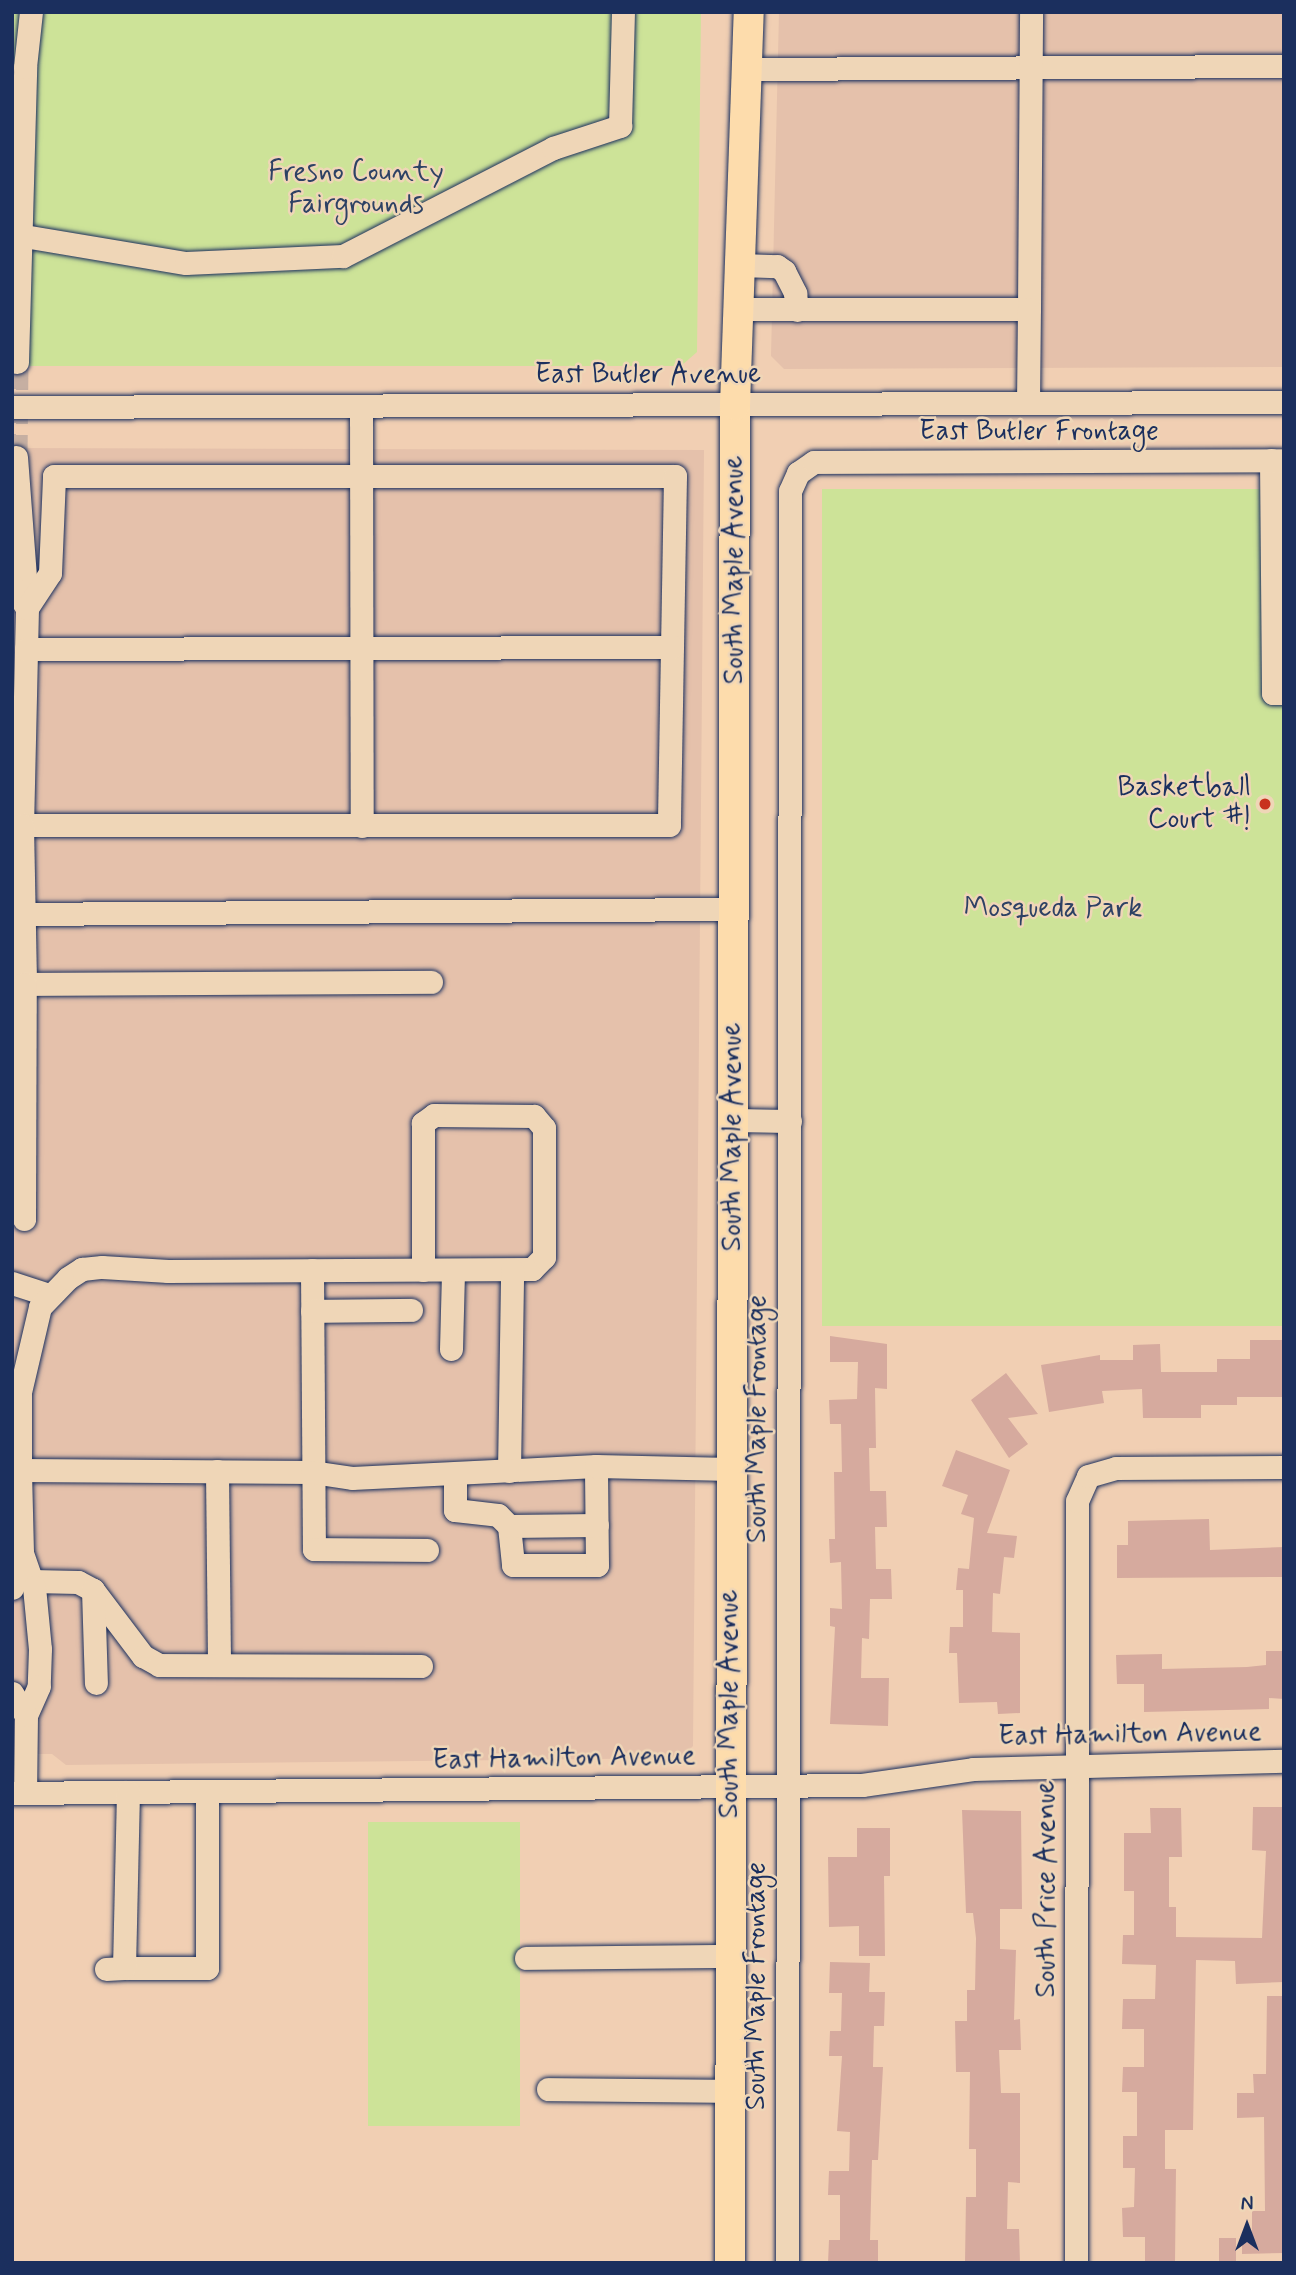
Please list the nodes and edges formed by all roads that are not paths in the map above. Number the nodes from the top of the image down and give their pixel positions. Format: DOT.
graph roads {
  1 [pos="31,12"];
  2 [pos="623,12"];
  3 [pos="749,12"];
  4 [pos="1031,12"];
  5 [pos="1284,66"];
  6 [pos="1031,67"];
  7 [pos="748,69"];
  8 [pos="16,235"];
  9 [pos="740,265"];
  10 [pos="739,309"];
  11 [pos="1029,309"];
  12 [pos="797,310"];
  13 [pos="17,362"];
  14 [pos="1284,402"];
  15 [pos="1028,403"];
  16 [pos="735,405"];
  17 [pos="361,406"];
  18 [pos="12,407"];
  19 [pos="16,457"];
  20 [pos="1277,460"];
  21 [pos="361,473"];
  22 [pos="798,473"];
  23 [pos="1278,552"];
  24 [pos="12,584"];
  25 [pos="27,608"];
  26 [pos="1278,626"];
  27 [pos="672,647"];
  28 [pos="26,649"];
  29 [pos="362,649"];
  30 [pos="1284,693"];
  31 [pos="17,825"];
  32 [pos="362,826"];
  33 [pos="733,908"];
  34 [pos="18,914"];
  35 [pos="431,982"];
  36 [pos="25,984"];
  37 [pos="733,1119"];
  38 [pos="790,1121"];
  39 [pos="24,1219"];
  40 [pos="424,1269"];
  41 [pos="453,1269"];
  42 [pos="512,1269"];
  43 [pos="312,1270"];
  44 [pos="12,1283"];
  45 [pos="49,1295"];
  46 [pos="411,1310"];
  47 [pos="312,1311"];
  48 [pos="451,1349"];
  49 [pos="16,1389"];
  50 [pos="596,1466"];
  51 [pos="1284,1467"];
  52 [pos="731,1469"];
  53 [pos="16,1470"];
  54 [pos="217,1471"];
  55 [pos="509,1471"];
  56 [pos="312,1472"];
  57 [pos="455,1474"];
  58 [pos="597,1525"];
  59 [pos="509,1526"];
  60 [pos="427,1550"];
  61 [pos="22,1585"];
  62 [pos="93,1590"];
  63 [pos="219,1663"];
  64 [pos="421,1666"];
  65 [pos="96,1683"];
  66 [pos="12,1693"];
  67 [pos="26,1715"];
  68 [pos="1284,1761"];
  69 [pos="1076,1765"];
  70 [pos="786,1786"];
  71 [pos="730,1787"];
  72 [pos="128,1792"];
  73 [pos="207,1792"];
  74 [pos="19,1793"];
  75 [pos="730,1956"];
  76 [pos="526,1958"];
  77 [pos="548,2089"];
  78 [pos="730,2091"];
  79 [pos="730,2263"];
  80 [pos="787,2263"];
  81 [pos="1076,2263"];
  1 -- 8 [label="street"];
  2 -- 8 [label="street"];
  3 -- 7 [label="main road, South Maple Avenue"];
  4 -- 6 [label="street"];
  5 -- 6 [label="street"];
  6 -- 7 [label="street"];
  6 -- 11 [label="street"];
  7 -- 9 [label="main road, South Maple Avenue"];
  8 -- 13 [label="street"];
  9 -- 10 [label="main road, South Maple Avenue"];
  9 -- 12 [label="street"];
  10 -- 12 [label="street"];
  10 -- 16 [label="main road, South Maple Avenue"];
  11 -- 12 [label="street"];
  11 -- 15 [label="street"];
  14 -- 15 [label="street, East Butler Avenue"];
  15 -- 16 [label="street, East Butler Avenue"];
  16 -- 17 [label="street, East Butler Avenue"];
  16 -- 33 [label="main road, South Maple Avenue"];
  17 -- 18 [label="street, East Butler Avenue"];
  17 -- 21 [label="street"];
  19 -- 25 [label="street"];
  20 -- 22 [label="street, East Butler Frontage"];
  20 -- 23 [label="street"];
  21 -- 25 [label="street"];
  21 -- 27 [label="street"];
  21 -- 29 [label="street"];
  22 -- 38 [label="street, South Maple Frontage"];
  23 -- 26 [label="street"];
  24 -- 25 [label="street"];
  25 -- 28 [label="street"];
  26 -- 30 [label="street"];
  27 -- 29 [label="street"];
  27 -- 32 [label="street"];
  28 -- 29 [label="street"];
  28 -- 31 [label="street"];
  29 -- 32 [label="street"];
  31 -- 32 [label="street"];
  31 -- 34 [label="street"];
  33 -- 34 [label="street"];
  33 -- 37 [label="main road, South Maple Avenue"];
  34 -- 36 [label="street"];
  35 -- 36 [label="street"];
  36 -- 39 [label="street"];
  37 -- 38 [label="street"];
  37 -- 52 [label="main road, South Maple Avenue"];
  38 -- 70 [label="street, South Maple Frontage"];
  40 -- 41 [label="street"];
  40 -- 42 [label="street"];
  40 -- 43 [label="street"];
  41 -- 42 [label="street"];
  41 -- 48 [label="street"];
  42 -- 55 [label="street"];
  43 -- 45 [label="street"];
  43 -- 47 [label="street"];
  44 -- 45 [label="street"];
  45 -- 49 [label="street"];
  46 -- 47 [label="street"];
  47 -- 56 [label="street"];
  49 -- 53 [label="street"];
  50 -- 52 [label="street"];
  50 -- 55 [label="street"];
  50 -- 58 [label="street"];
  51 -- 69 [label="street, South Price Avenue"];
  52 -- 71 [label="main road, South Maple Avenue"];
  53 -- 54 [label="street"];
  53 -- 61 [label="street"];
  54 -- 56 [label="street"];
  54 -- 63 [label="street"];
  55 -- 57 [label="street"];
  56 -- 57 [label="street"];
  56 -- 60 [label="street"];
  57 -- 59 [label="street"];
  58 -- 59 [label="street"];
  58 -- 59 [label="street"];
  61 -- 62 [label="street"];
  61 -- 67 [label="street"];
  62 -- 63 [label="street"];
  62 -- 65 [label="street"];
  63 -- 64 [label="street"];
  66 -- 67 [label="street"];
  67 -- 74 [label="street"];
  68 -- 69 [label="street, East Hamilton Avenue"];
  69 -- 70 [label="street, East Hamilton Avenue"];
  69 -- 81 [label="street, South Price Avenue"];
  70 -- 71 [label="street, East Hamilton Avenue"];
  70 -- 80 [label="street, South Maple Frontage"];
  71 -- 73 [label="street, East Hamilton Avenue"];
  71 -- 75 [label="main road, South Maple Avenue"];
  72 -- 73 [label="street, East Hamilton Avenue"];
  72 -- 73 [label="street"];
  72 -- 74 [label="street, East Hamilton Avenue"];
  75 -- 76 [label="street"];
  75 -- 78 [label="main road, South Maple Avenue"];
  77 -- 78 [label="street"];
  78 -- 79 [label="main road, South Maple Avenue"];
}
